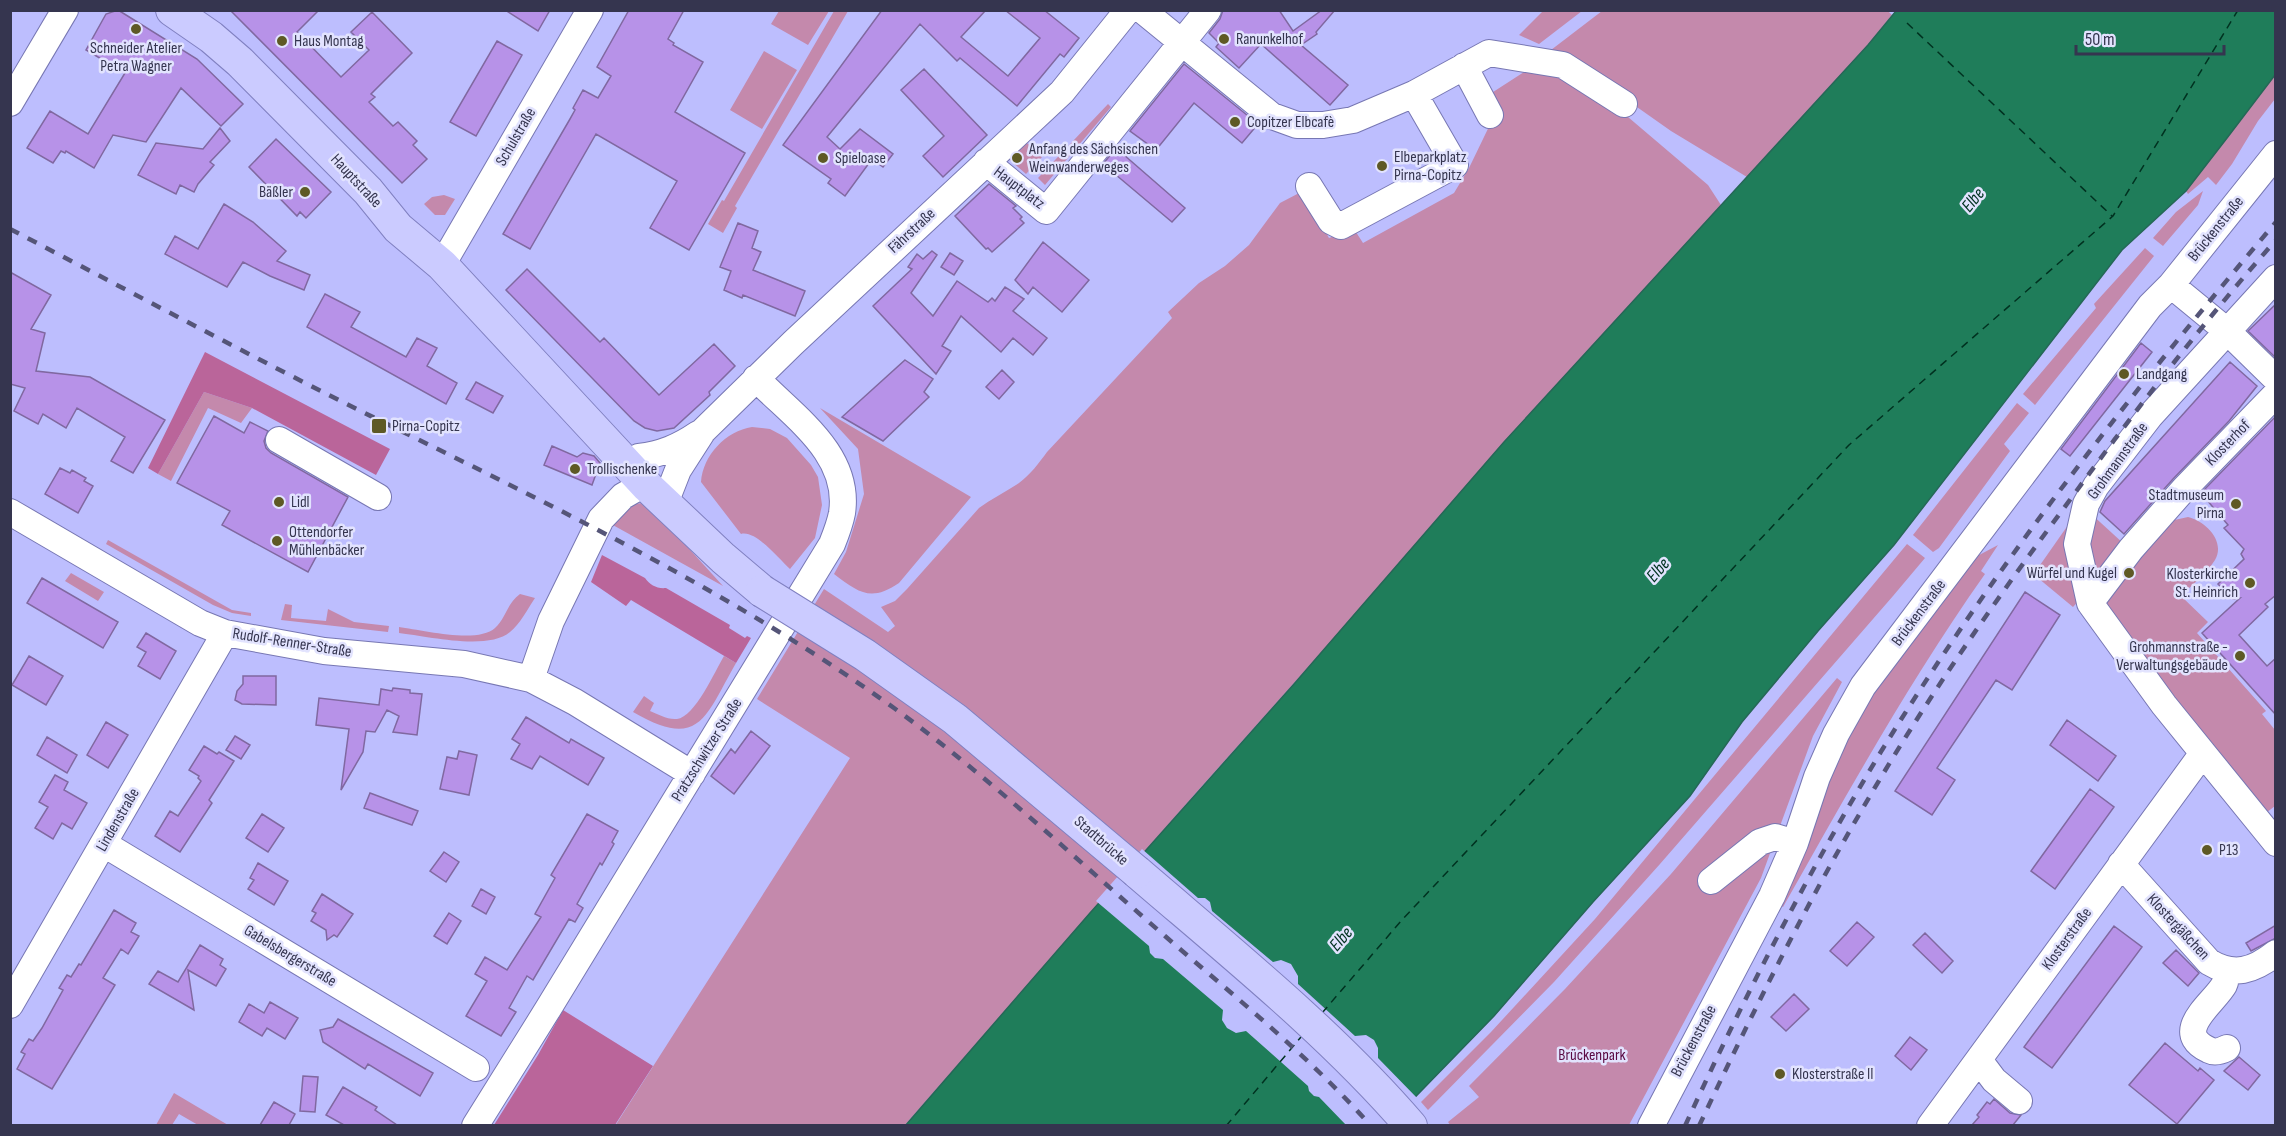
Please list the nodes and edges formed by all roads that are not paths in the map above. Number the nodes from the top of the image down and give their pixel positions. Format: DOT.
graph roads {
  1 [pos="65,10"];
  2 [pos="172,10"];
  3 [pos="590,10"];
  4 [pos="1128,10"];
  5 [pos="1142,10"];
  6 [pos="1208,10"];
  7 [pos="1182,42"];
  8 [pos="1464,66"];
  9 [pos="1414,94"];
  10 [pos="10,103"];
  11 [pos="1624,104"];
  12 [pos="1490,115"];
  13 [pos="2276,154"];
  14 [pos="986,162"];
  15 [pos="1309,186"];
  16 [pos="442,265"];
  17 [pos="2276,278"];
  18 [pos="2171,285"];
  19 [pos="2228,331"];
  20 [pos="531,362"];
  21 [pos="756,378"];
  22 [pos="2276,379"];
  23 [pos="2276,394"];
  24 [pos="704,430"];
  25 [pos="279,440"];
  26 [pos="639,456"];
  27 [pos="658,490"];
  28 [pos="378,497"];
  29 [pos="10,512"];
  30 [pos="705,539"];
  31 [pos="2090,603"];
  32 [pos="225,633"];
  33 [pos="531,679"];
  34 [pos="2203,753"];
  35 [pos="692,774"];
  36 [pos="1795,843"];
  37 [pos="2276,843"];
  38 [pos="104,844"];
  39 [pos="2121,864"];
  40 [pos="1711,882"];
  41 [pos="2276,953"];
  42 [pos="2228,971"];
  43 [pos="10,1005"];
  44 [pos="2227,1048"];
  45 [pos="1979,1060"];
  46 [pos="476,1068"];
  47 [pos="2019,1101"];
  48 [pos="475,1125"];
  49 [pos="1411,1125"];
  50 [pos="1651,1125"];
  51 [pos="1930,1125"];
  1 -- 10 [label="street"];
  2 -- 16 [label="main road, Hauptstraße"];
  3 -- 16 [label="street, Schulstraße"];
  4 -- 14 [label="street, Hauptplatz"];
  5 -- 7 [label="street"];
  6 -- 7 [label="street, Hauptplatz"];
  7 -- 9 [label="street"];
  7 -- 14 [label="street, Hauptplatz"];
  8 -- 9 [label="street"];
  8 -- 11 [label="street"];
  8 -- 12 [label="street"];
  9 -- 15 [label="street"];
  13 -- 18 [label="street, Brückenstraße"];
  14 -- 21 [label="street, Fährstraße"];
  16 -- 20 [label="main road, Hauptstraße"];
  17 -- 19 [label="street, Grohmannstraße"];
  18 -- 19 [label="street"];
  18 -- 36 [label="street, Brückenstraße"];
  19 -- 22 [label="street"];
  19 -- 31 [label="street, Grohmannstraße"];
  20 -- 26 [label="main road, Hauptstraße"];
  20 -- 27 [label="main road, Hauptstraße"];
  21 -- 24 [label="street"];
  21 -- 35 [label="street, Pratzschwitzer Straße"];
  23 -- 31 [label="street, Klosterhof"];
  24 -- 26 [label="street"];
  24 -- 27 [label="street"];
  25 -- 28 [label="street"];
  26 -- 27 [label="main road, Hauptstraße"];
  27 -- 30 [label="main road, Hauptstraße"];
  27 -- 33 [label="street"];
  29 -- 32 [label="street, Rudolf-Renner-Straße"];
  30 -- 49 [label="main road, Stadtbrücke, bridge"];
  31 -- 34 [label="street, Grohmannstraße"];
  32 -- 33 [label="street, Rudolf-Renner-Straße"];
  32 -- 38 [label="street, Lindenstraße"];
  33 -- 35 [label="street, Rudolf-Renner-Straße"];
  34 -- 37 [label="street, Grohmannstraße"];
  34 -- 39 [label="street, Klosterstraße"];
  35 -- 48 [label="street, Pratzschwitzer Straße"];
  36 -- 40 [label="street"];
  36 -- 50 [label="street, Brückenstraße"];
  38 -- 43 [label="street, Lindenstraße"];
  38 -- 46 [label="street, Gabelsbergerstraße"];
  39 -- 42 [label="street, Klostergäßchen"];
  39 -- 45 [label="street, Klosterstraße"];
  41 -- 42 [label="street, Klostergäßchen"];
  42 -- 44 [label="street"];
  45 -- 47 [label="street"];
  45 -- 51 [label="street, Klosterstraße"];
}
